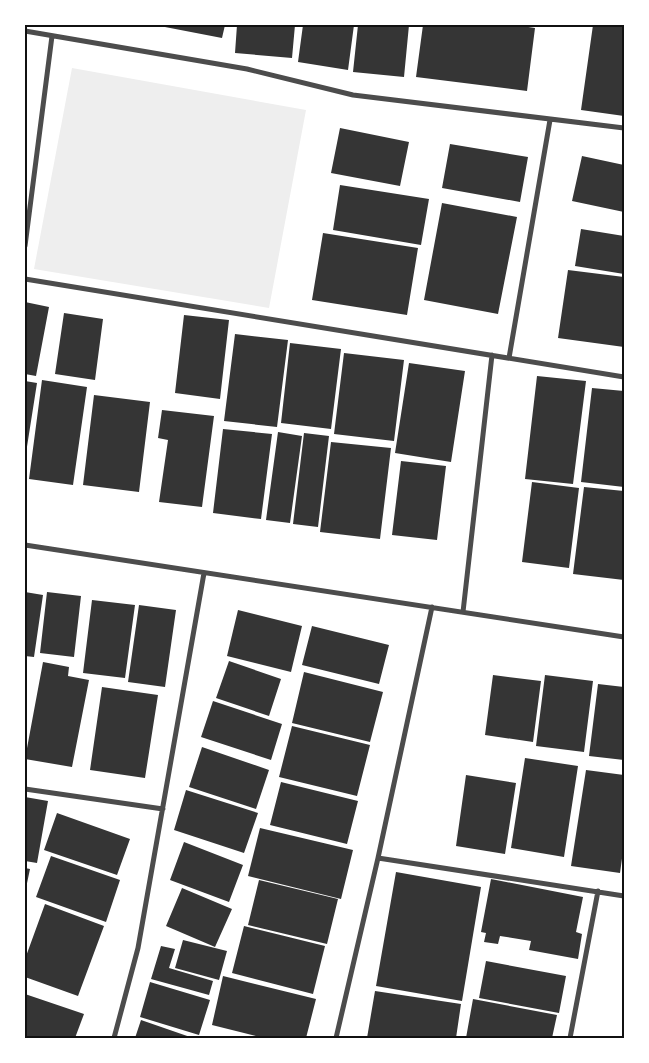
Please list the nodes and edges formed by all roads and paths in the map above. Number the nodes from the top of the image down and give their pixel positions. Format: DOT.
graph roads {
  1 [pos="25,31"];
  2 [pos="52,36"];
  3 [pos="550,120"];
  4 [pos="624,128"];
  5 [pos="25,246"];
  6 [pos="25,279"];
  7 [pos="492,355"];
  8 [pos="510,358"];
  9 [pos="624,377"];
  10 [pos="25,544"];
  11 [pos="204,573"];
  12 [pos="432,607"];
  13 [pos="463,612"];
  14 [pos="624,637"];
  15 [pos="25,789"];
  16 [pos="163,809"];
  17 [pos="378,858"];
  18 [pos="598,891"];
  19 [pos="624,896"];
  20 [pos="114,1038"];
  21 [pos="336,1038"];
  22 [pos="570,1038"];
  1 -- 2 [label="street"];
  2 -- 3 [label="street"];
  2 -- 5 [label="street"];
  3 -- 4 [label="street"];
  3 -- 8 [label="street"];
  6 -- 7 [label="street"];
  7 -- 8 [label="street"];
  7 -- 13 [label="street"];
  8 -- 9 [label="street"];
  10 -- 11 [label="street"];
  11 -- 12 [label="street"];
  11 -- 16 [label="street"];
  12 -- 13 [label="street"];
  12 -- 17 [label="street"];
  13 -- 14 [label="street"];
  15 -- 16 [label="street"];
  16 -- 20 [label="street"];
  17 -- 18 [label="street"];
  17 -- 21 [label="street"];
  18 -- 19 [label="street"];
  18 -- 22 [label="street"];
}
